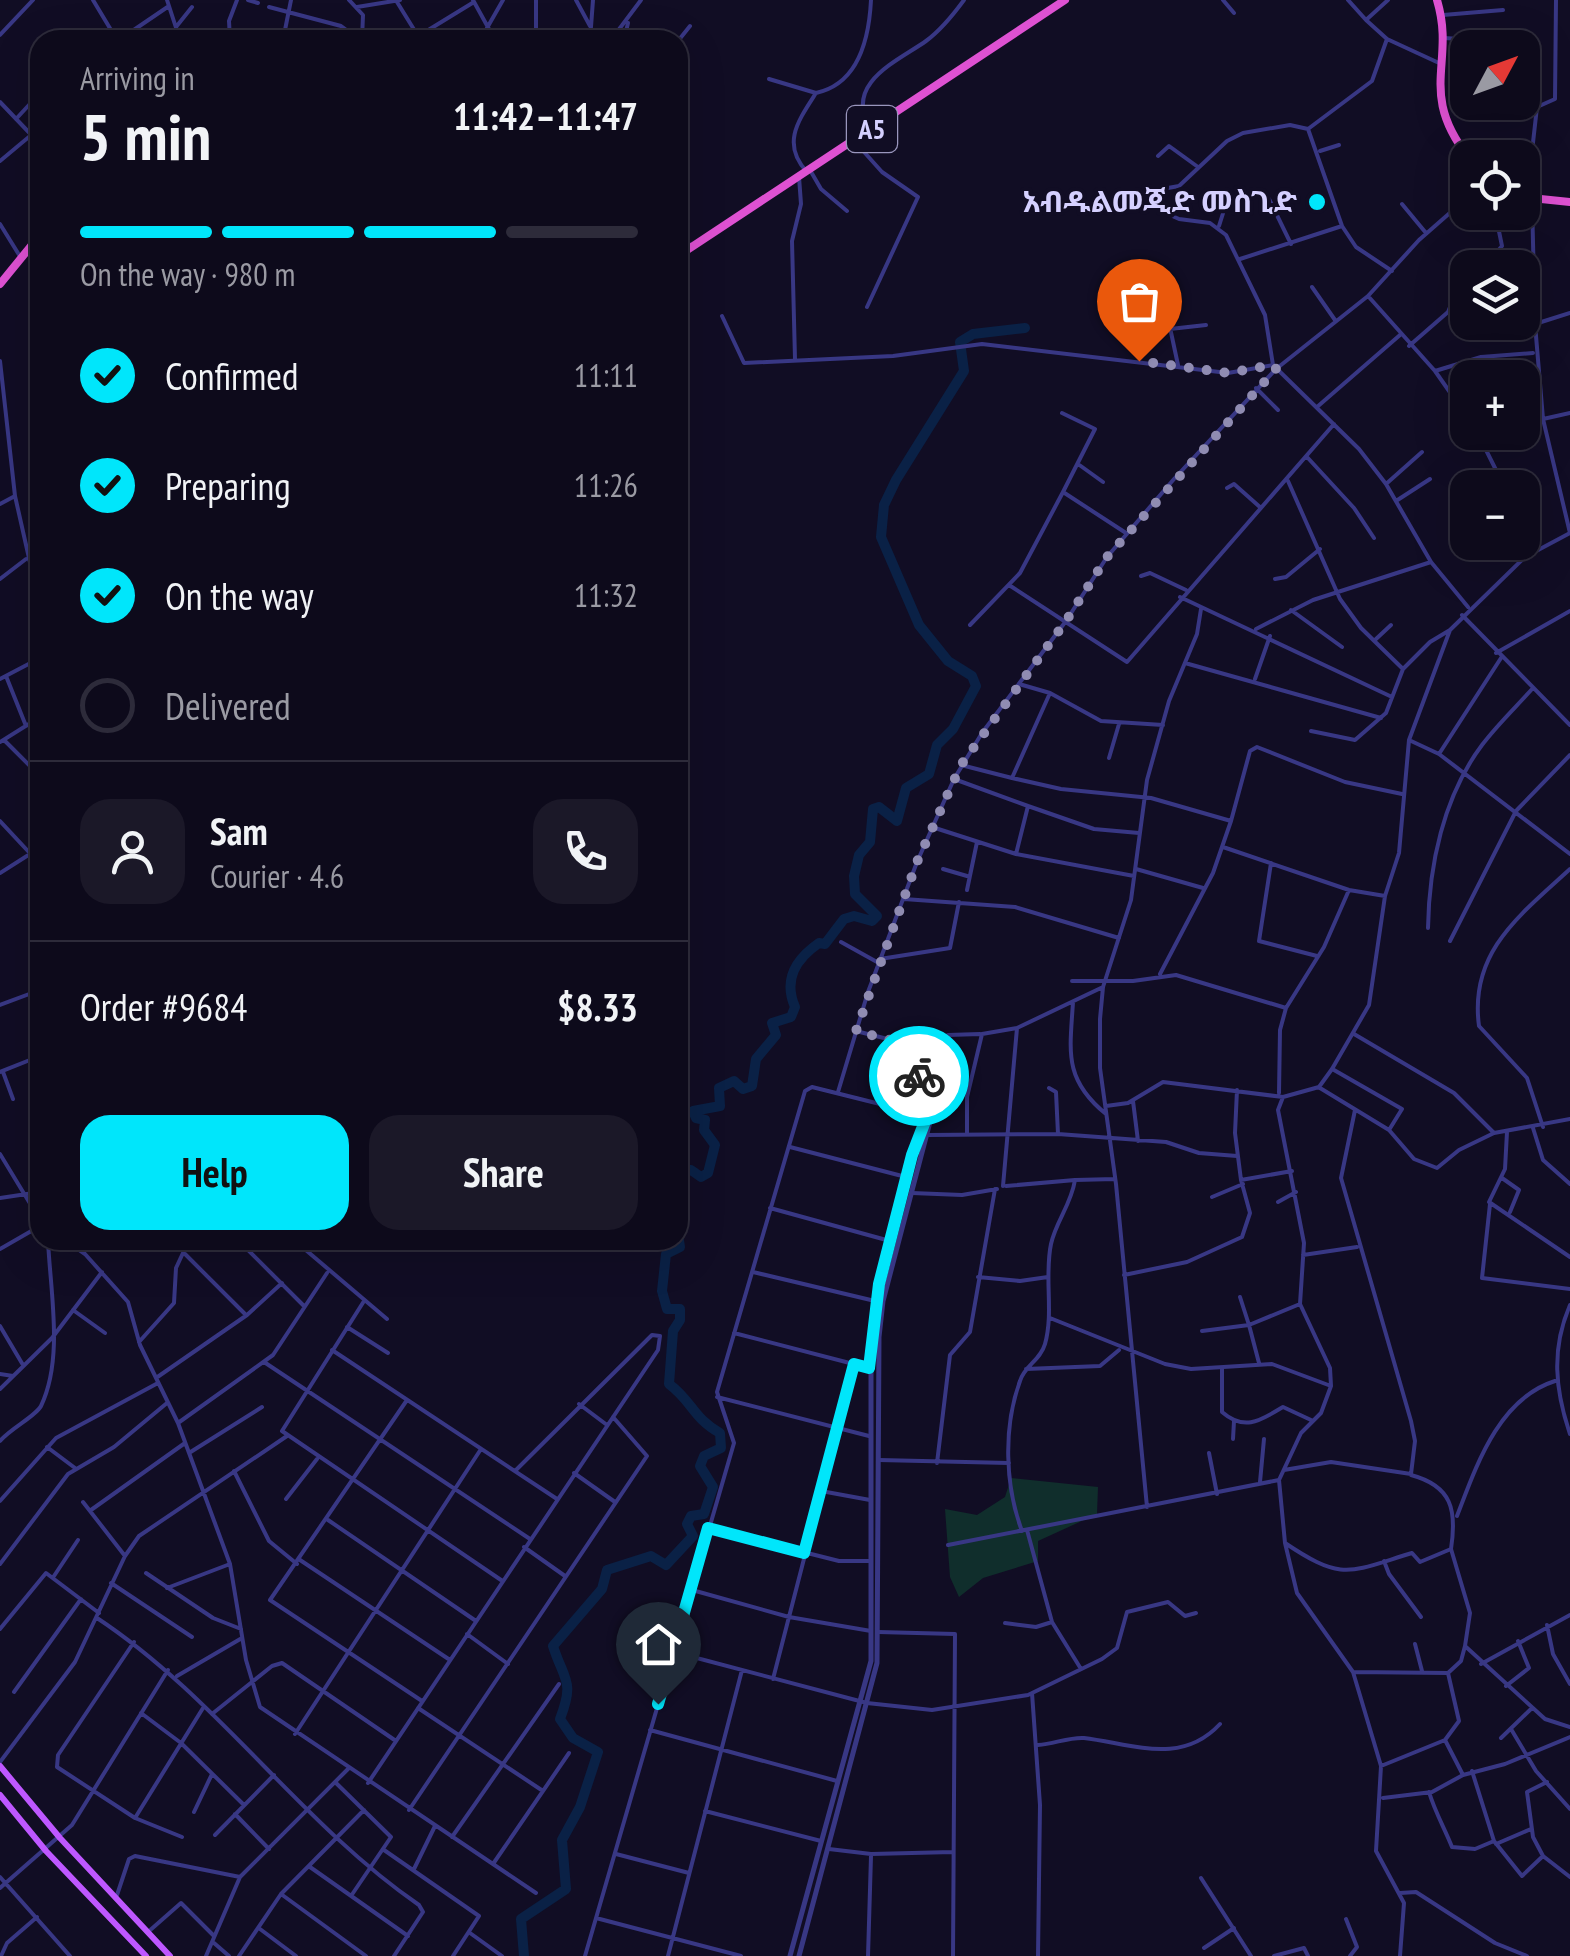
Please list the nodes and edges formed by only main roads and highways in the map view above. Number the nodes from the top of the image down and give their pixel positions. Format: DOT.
graph roads {
  1 [pos="1066,0"];
  2 [pos="1438,0"];
  3 [pos="1459,140"];
  4 [pos="1540,200"];
  5 [pos="1570,202"];
  6 [pos="30,247"];
  7 [pos="688,250"];
  8 [pos="0,284"];
  9 [pos="0,1764"];
  10 [pos="0,1795"];
  11 [pos="146,1956"];
  12 [pos="170,1956"];
  1 -- 7 [label="highway, A5"];
  2 -- 3 [label="highway"];
  4 -- 5 [label="highway"];
  6 -- 8 [label="highway"];
  9 -- 12 [label="main road"];
  10 -- 11 [label="main road"];
}
